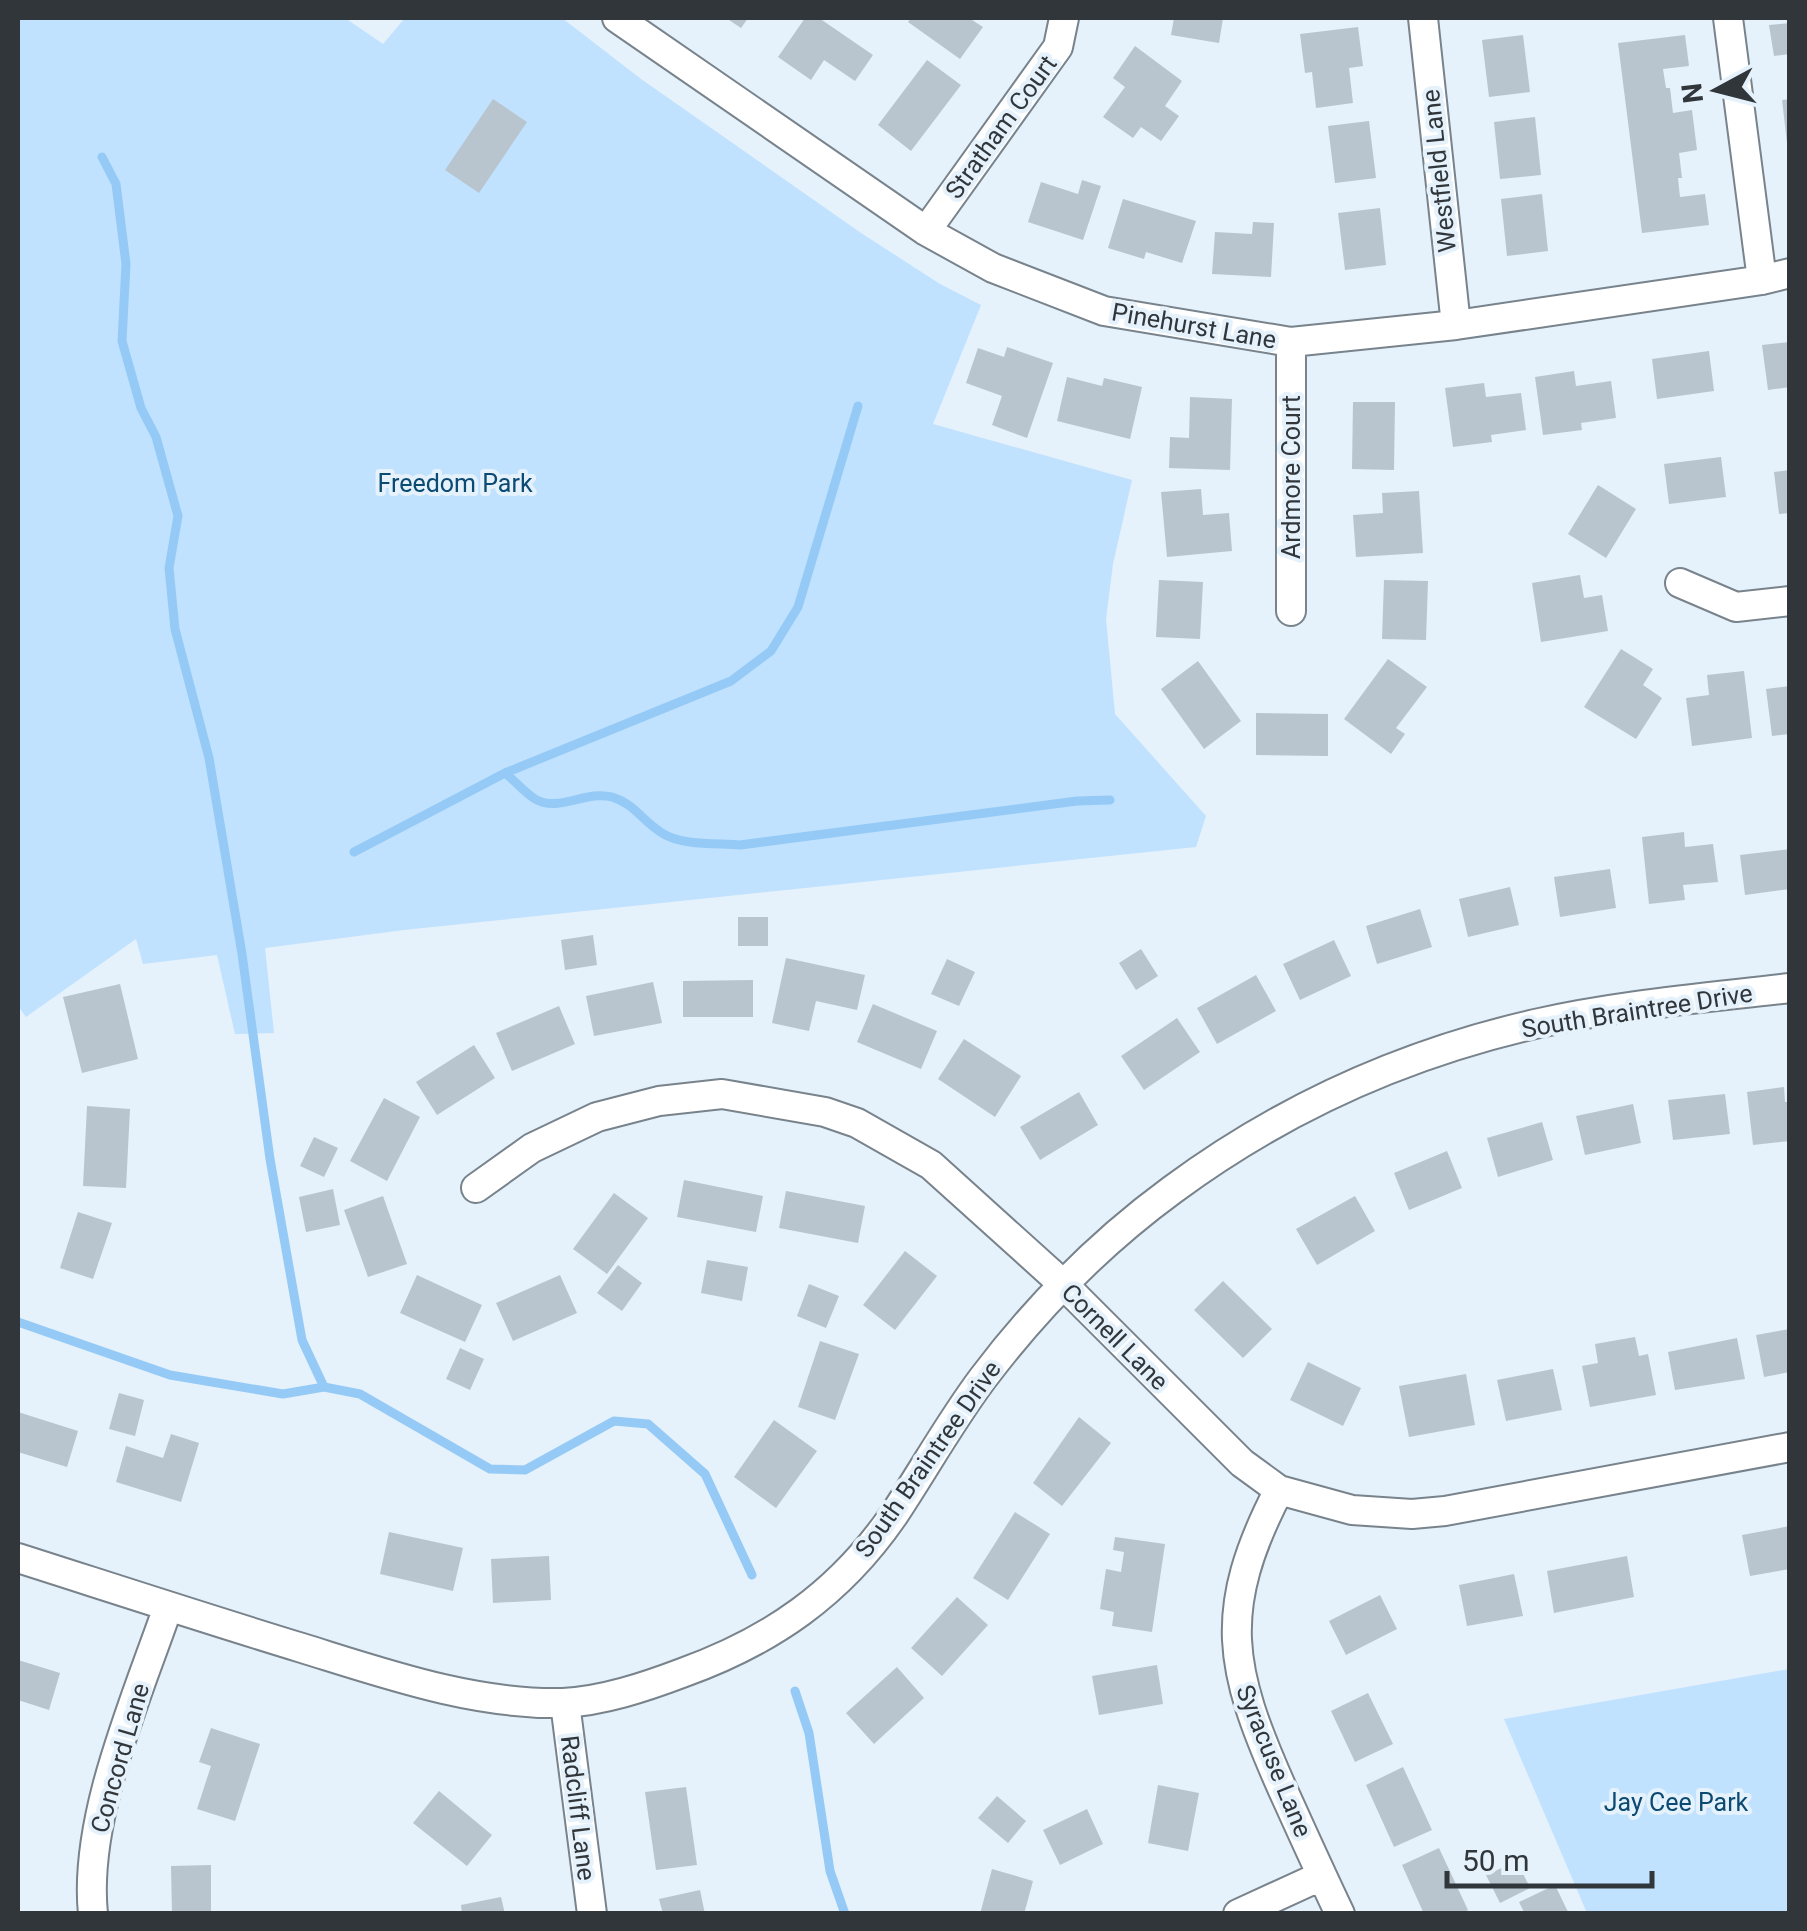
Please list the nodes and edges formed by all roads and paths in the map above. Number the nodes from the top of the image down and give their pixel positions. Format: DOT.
graph roads {
  1 [pos="620,18"];
  2 [pos="1064,18"];
  3 [pos="1423,18"];
  4 [pos="1728,18"];
  5 [pos="926,230"];
  6 [pos="1776,277"];
  7 [pos="1456,324"];
  8 [pos="1291,342"];
  9 [pos="1680,583"];
  10 [pos="1790,601"];
  11 [pos="1292,611"];
  12 [pos="1790,988"];
  13 [pos="476,1188"];
  14 [pos="1064,1285"];
  15 [pos="1790,1447"];
  16 [pos="1279,1490"];
  17 [pos="18,1558"];
  18 [pos="168,1606"];
  19 [pos="566,1703"];
  20 [pos="1321,1876"];
  21 [pos="92,1914"];
  22 [pos="592,1914"];
  23 [pos="1238,1914"];
  24 [pos="1340,1914"];
  1 -- 5 [label="street, Pinehurst Lane"];
  2 -- 5 [label="street, Stratham Court"];
  3 -- 7 [label="street, Westfield Lane"];
  4 -- 6 [label="street"];
  5 -- 8 [label="street, Pinehurst Lane"];
  6 -- 7 [label="street, Pinehurst Lane"];
  7 -- 8 [label="street, Pinehurst Lane"];
  8 -- 11 [label="street, Ardmore Court"];
  9 -- 10 [label="street"];
  12 -- 14 [label="street, South Braintree Drive"];
  13 -- 14 [label="street, Cornell Lane"];
  14 -- 16 [label="street, Cornell Lane"];
  14 -- 19 [label="street, South Braintree Drive"];
  15 -- 16 [label="street, Cornell Lane"];
  16 -- 20 [label="street, Syracuse Lane"];
  17 -- 18 [label="street, South Braintree Drive"];
  18 -- 19 [label="street, South Braintree Drive"];
  18 -- 21 [label="street, Concord Lane"];
  19 -- 22 [label="street, Radcliff Lane"];
  20 -- 23 [label="street"];
  20 -- 24 [label="street, Syracuse Lane"];
}
